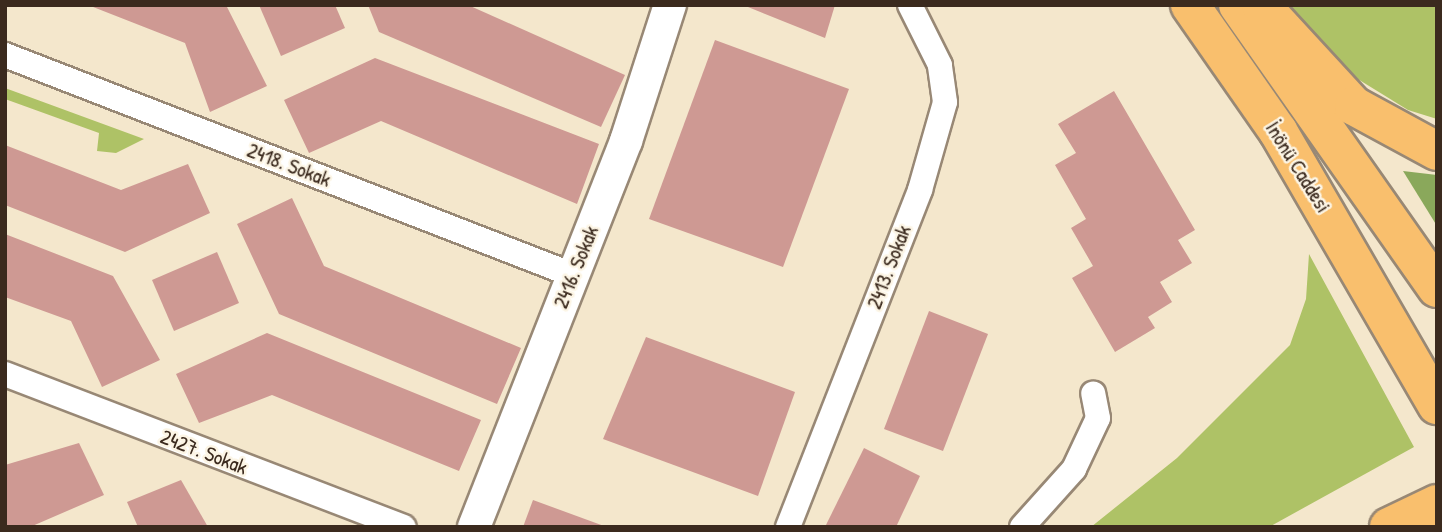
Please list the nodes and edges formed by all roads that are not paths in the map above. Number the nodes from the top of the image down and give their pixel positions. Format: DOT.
graph roads {
  1 [pos="670,5"];
  2 [pos="910,5"];
  3 [pos="1189,5"];
  4 [pos="1238,5"];
  5 [pos="1261,5"];
  6 [pos="5,55"];
  7 [pos="1437,151"];
  8 [pos="573,275"];
  9 [pos="1437,288"];
  10 [pos="5,374"];
  11 [pos="1093,393"];
  12 [pos="1437,405"];
  13 [pos="1437,504"];
  14 [pos="404,527"];
  15 [pos="474,527"];
  16 [pos="788,527"];
  17 [pos="1022,527"];
  18 [pos="1389,527"];
  1 -- 8 [label="street, 2416. Sokak"];
  2 -- 16 [label="street, 2413. Sokak"];
  3 -- 12 [label="highway, İnönü Caddesi"];
  4 -- 9 [label="highway"];
  5 -- 7 [label="highway"];
  6 -- 8 [label="street, 2418. Sokak"];
  8 -- 15 [label="street, 2416. Sokak"];
  10 -- 14 [label="street, 2427. Sokak"];
  11 -- 17 [label="street"];
  13 -- 18 [label="highway"];
}
